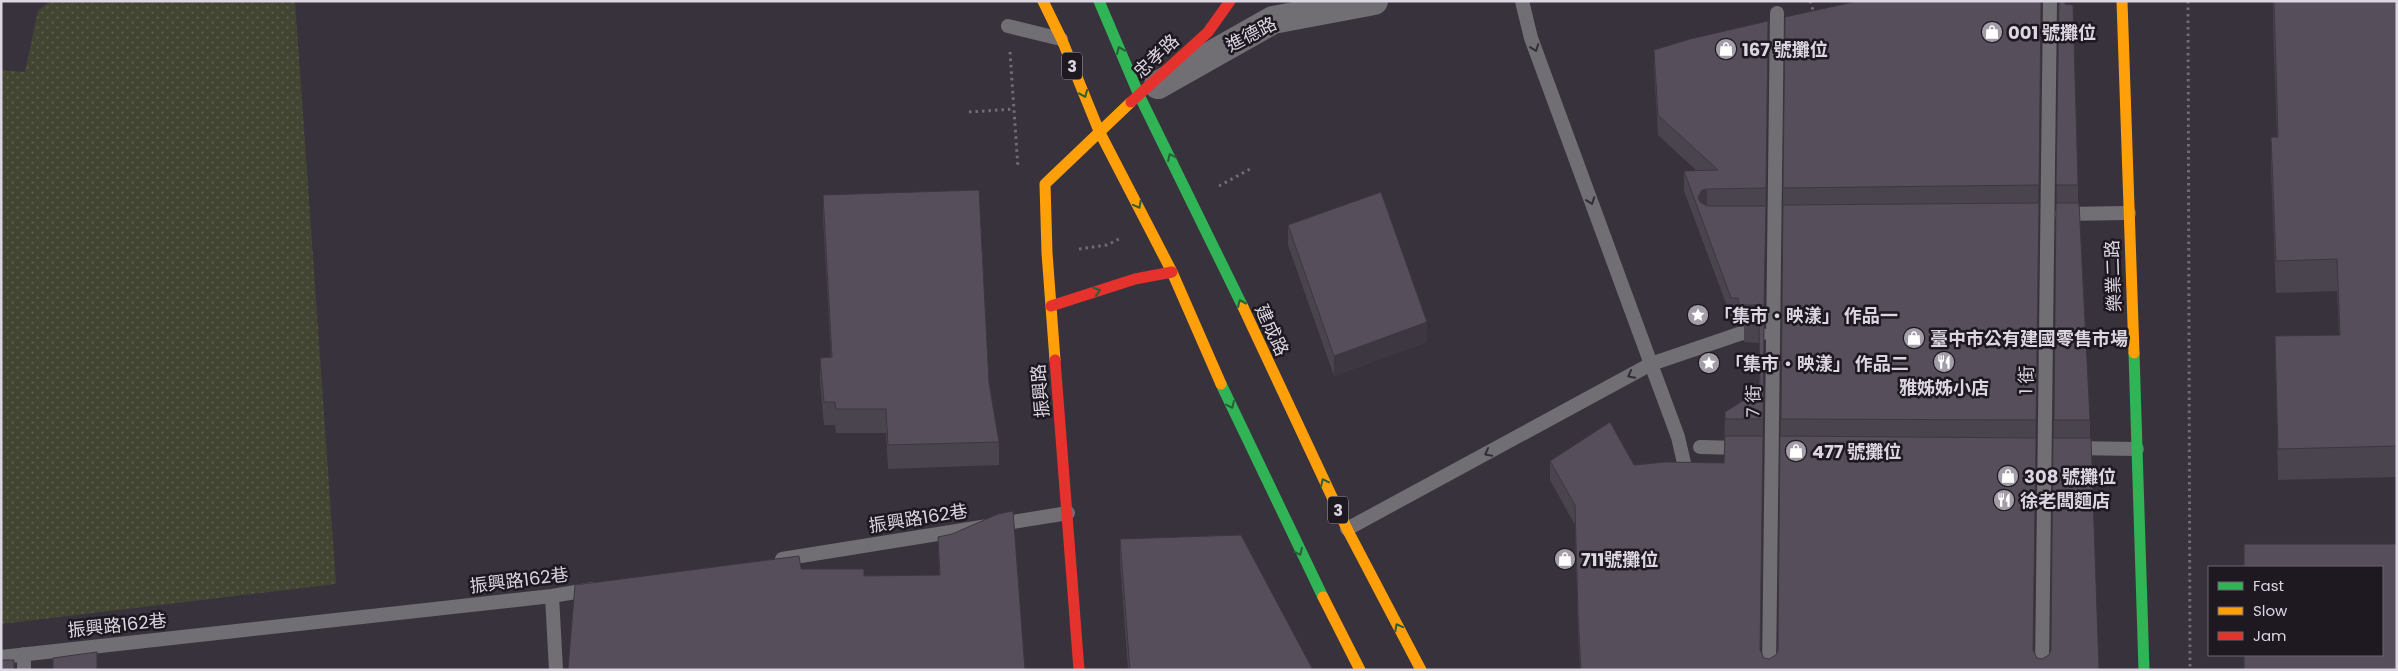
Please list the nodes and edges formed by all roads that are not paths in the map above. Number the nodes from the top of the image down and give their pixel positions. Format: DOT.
graph roads {
  1 [pos="1043,1"];
  2 [pos="1099,1"];
  3 [pos="1230,1"];
  4 [pos="1374,1"];
  5 [pos="1522,1"];
  6 [pos="2050,1"];
  7 [pos="2122,1"];
  8 [pos="1777,14"];
  9 [pos="1008,26"];
  10 [pos="1062,40"];
  11 [pos="1139,95"];
  12 [pos="1099,131"];
  13 [pos="2129,213"];
  14 [pos="2042,214"];
  15 [pos="1172,272"];
  16 [pos="1051,306"];
  17 [pos="1773,334"];
  18 [pos="1651,364"];
  19 [pos="1700,447"];
  20 [pos="1776,448"];
  21 [pos="2039,448"];
  22 [pos="2137,449"];
  23 [pos="1684,463"];
  24 [pos="1068,513"];
  25 [pos="1347,529"];
  26 [pos="768,561"];
  27 [pos="611,586"];
  28 [pos="552,596"];
  29 [pos="24,654"];
  30 [pos="1,657"];
  31 [pos="24,670"];
  32 [pos="556,670"];
  33 [pos="1079,670"];
  34 [pos="1360,670"];
  35 [pos="1421,670"];
  36 [pos="1769,670"];
  37 [pos="2042,670"];
  38 [pos="2144,670"];
  1 -- 10 [label="main road, 3"];
  11 -- 2 [label="main road, 建成路 / 3, one-way"];
  3 -- 11 [label="main road, 忠孝路"];
  4 -- 11 [label="street, 進德路"];
  5 -- 18 [label="lane, one-way"];
  6 -- 14 [label="lane, 1 街"];
  7 -- 13 [label="main road, 樂業二路"];
  8 -- 17 [label="lane, 7 街"];
  9 -- 10 [label="lane"];
  10 -- 12 [label="main road, 3, one-way"];
  11 -- 12 [label="main road, 忠孝路"];
  25 -- 11 [label="main road, 建成路 / 3, one-way"];
  12 -- 15 [label="main road, 3, one-way"];
  12 -- 16 [label="main road, 振興路"];
  13 -- 14 [label="lane"];
  13 -- 22 [label="main road, 樂業二路"];
  14 -- 21 [label="lane, 1 街"];
  16 -- 15 [label="main road, one-way"];
  15 -- 34 [label="main road, 3, one-way"];
  16 -- 24 [label="main road, 振興路"];
  17 -- 18 [label="lane"];
  17 -- 20 [label="lane, 7 街"];
  18 -- 23 [label="lane"];
  18 -- 25 [label="lane, one-way"];
  19 -- 20 [label="lane"];
  20 -- 36 [label="lane, 7 街"];
  21 -- 22 [label="lane"];
  21 -- 37 [label="lane, 1 街"];
  22 -- 38 [label="main road, 樂業二路"];
  24 -- 26 [label="lane, 振興路162巷"];
  24 -- 33 [label="main road, 振興路"];
  35 -- 25 [label="main road, 建成路 / 3, one-way"];
  27 -- 28 [label="lane, 振興路162巷"];
  28 -- 29 [label="lane, 振興路162巷"];
  28 -- 32 [label="lane"];
  29 -- 30 [label="lane, 振興路162巷"];
  29 -- 31 [label="lane"];
}
